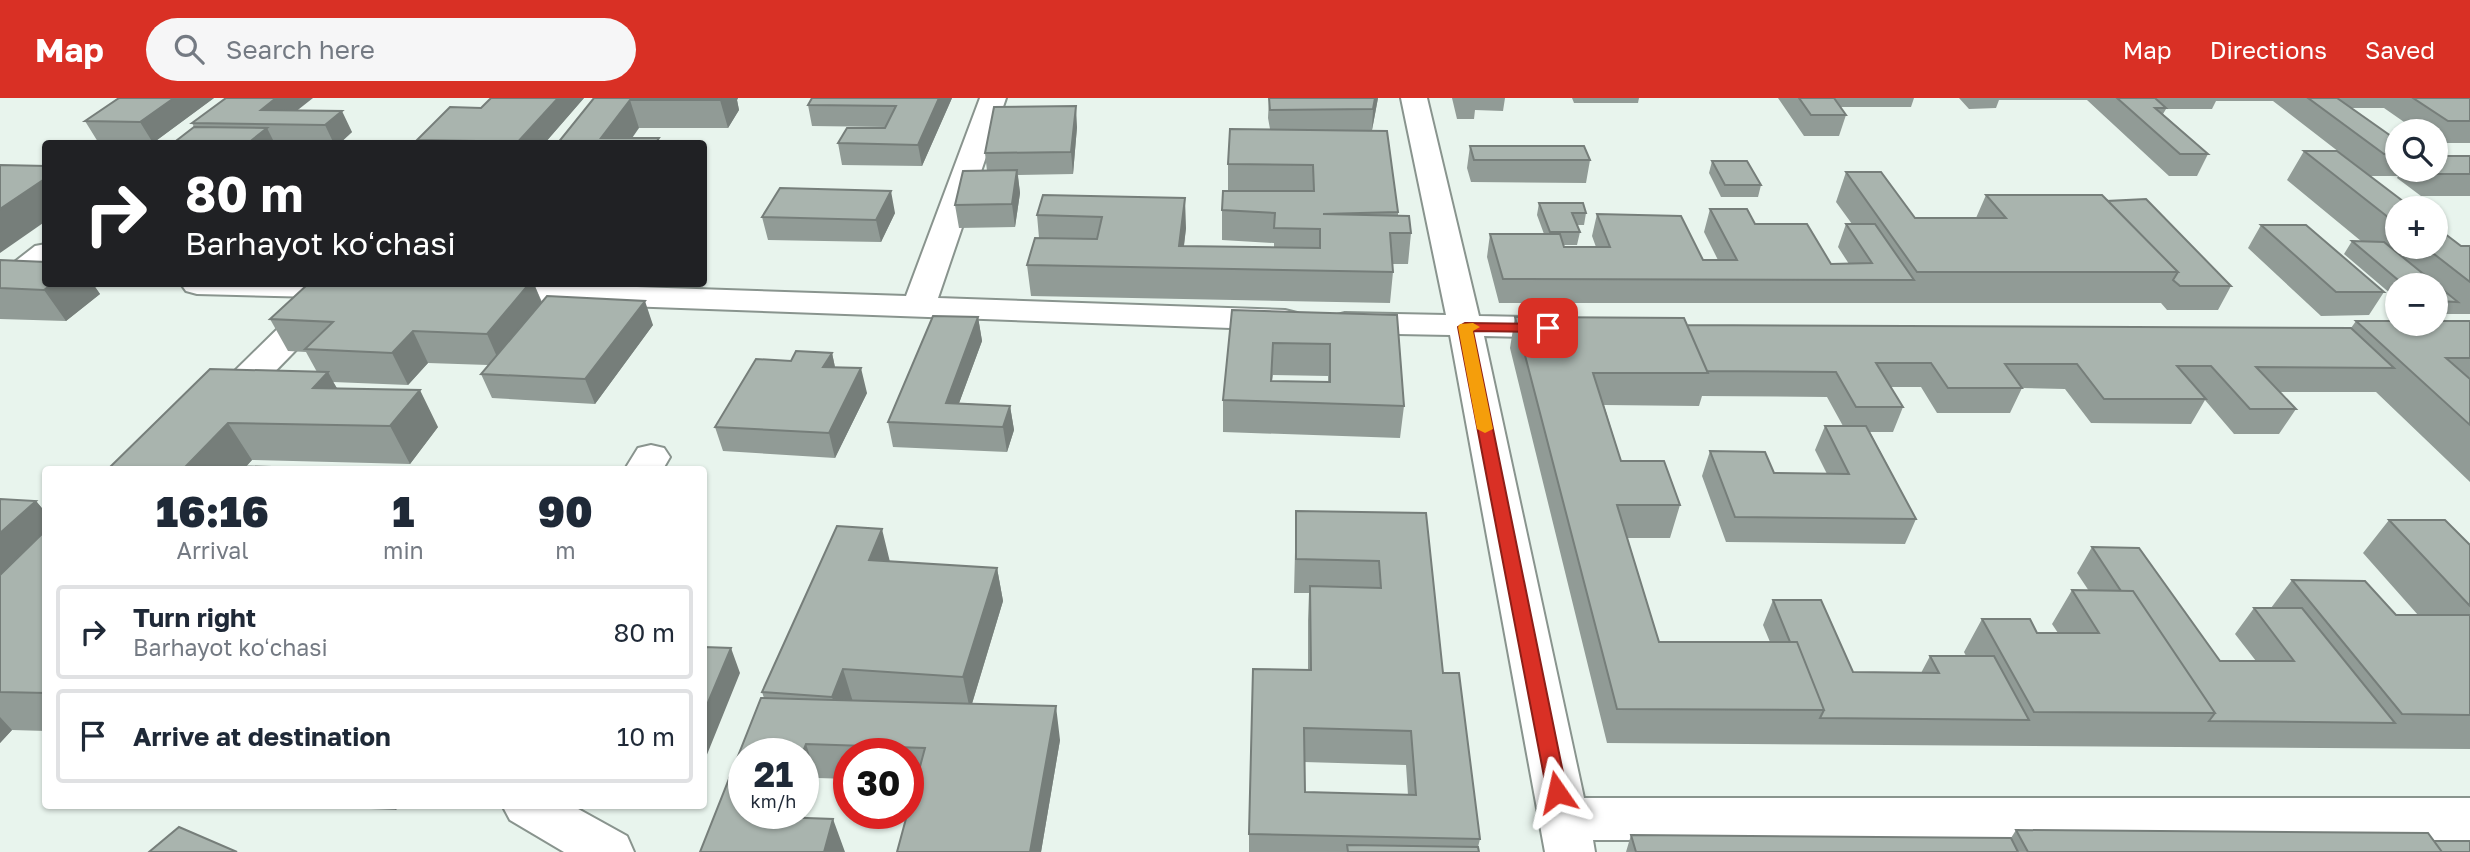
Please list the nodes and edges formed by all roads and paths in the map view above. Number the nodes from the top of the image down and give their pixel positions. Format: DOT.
graph roads {
  1 [pos="992,98"];
  2 [pos="1414,98"];
  3 [pos="42,256"];
  4 [pos="7,278"];
  5 [pos="42,279"];
  6 [pos="303,287"];
  7 [pos="338,288"];
  8 [pos="463,288"];
  9 [pos="389,289"];
  10 [pos="918,307"];
  11 [pos="1465,327"];
  12 [pos="1590,328"];
  13 [pos="161,466"];
  14 [pos="534,809"];
  15 [pos="2470,819"];
  16 [pos="1566,836"];
  17 [pos="609,852"];
  1 -- 10 [label="street"];
  2 -- 11 [label="street"];
  3 -- 4 [label="street"];
  4 -- 5 [label="street"];
  6 -- 7 [label="street"];
  7 -- 9 [label="street"];
  7 -- 13 [label="street"];
  8 -- 10 [label="street"];
  10 -- 11 [label="street"];
  11 -- 12 [label="street"];
  11 -- 16 [label="street"];
  14 -- 17 [label="street"];
  15 -- 16 [label="street"];
}
